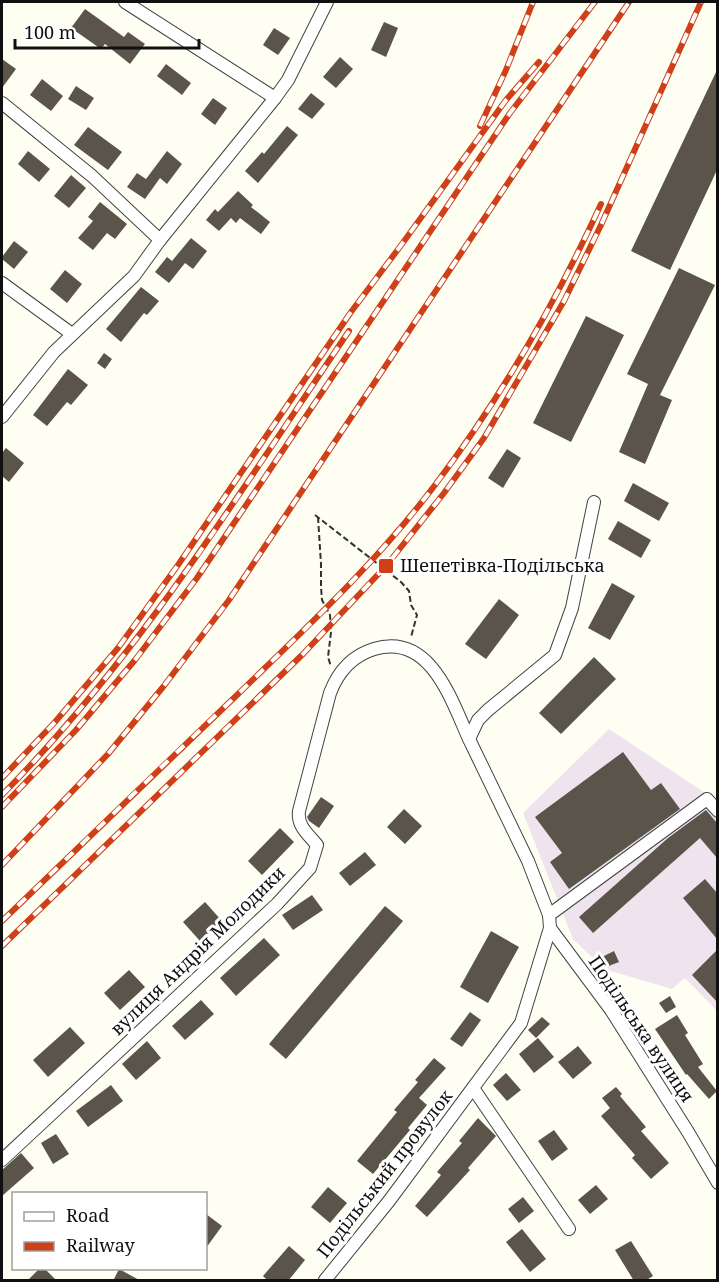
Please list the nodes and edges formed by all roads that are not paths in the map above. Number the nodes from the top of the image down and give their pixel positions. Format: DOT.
graph roads {
  1 [pos="125,2"];
  2 [pos="327,2"];
  3 [pos="275,98"];
  4 [pos="2,103"];
  5 [pos="160,240"];
  6 [pos="2,283"];
  7 [pos="72,334"];
  8 [pos="2,417"];
  9 [pos="594,502"];
  10 [pos="470,739"];
  11 [pos="717,810"];
  12 [pos="549,915"];
  13 [pos="550,928"];
  14 [pos="473,1088"];
  15 [pos="2,1160"];
  16 [pos="717,1183"];
  17 [pos="569,1229"];
  18 [pos="325,1281"];
  1 -- 3 [label="street"];
  2 -- 3 [label="street"];
  3 -- 5 [label="street"];
  4 -- 5 [label="street"];
  5 -- 7 [label="street"];
  6 -- 7 [label="street"];
  7 -- 8 [label="street"];
  9 -- 10 [label="street"];
  10 -- 12 [label="street, Подільський провулок"];
  10 -- 15 [label="street, вулиця Андрія Молодики"];
  11 -- 12 [label="street"];
  12 -- 13 [label="street, Подільський провулок"];
  13 -- 14 [label="street, Подільський провулок"];
  13 -- 16 [label="street, Подільська вулиця"];
  14 -- 17 [label="street, Подільський провулок"];
  14 -- 18 [label="street, Подільський провулок"];
}
